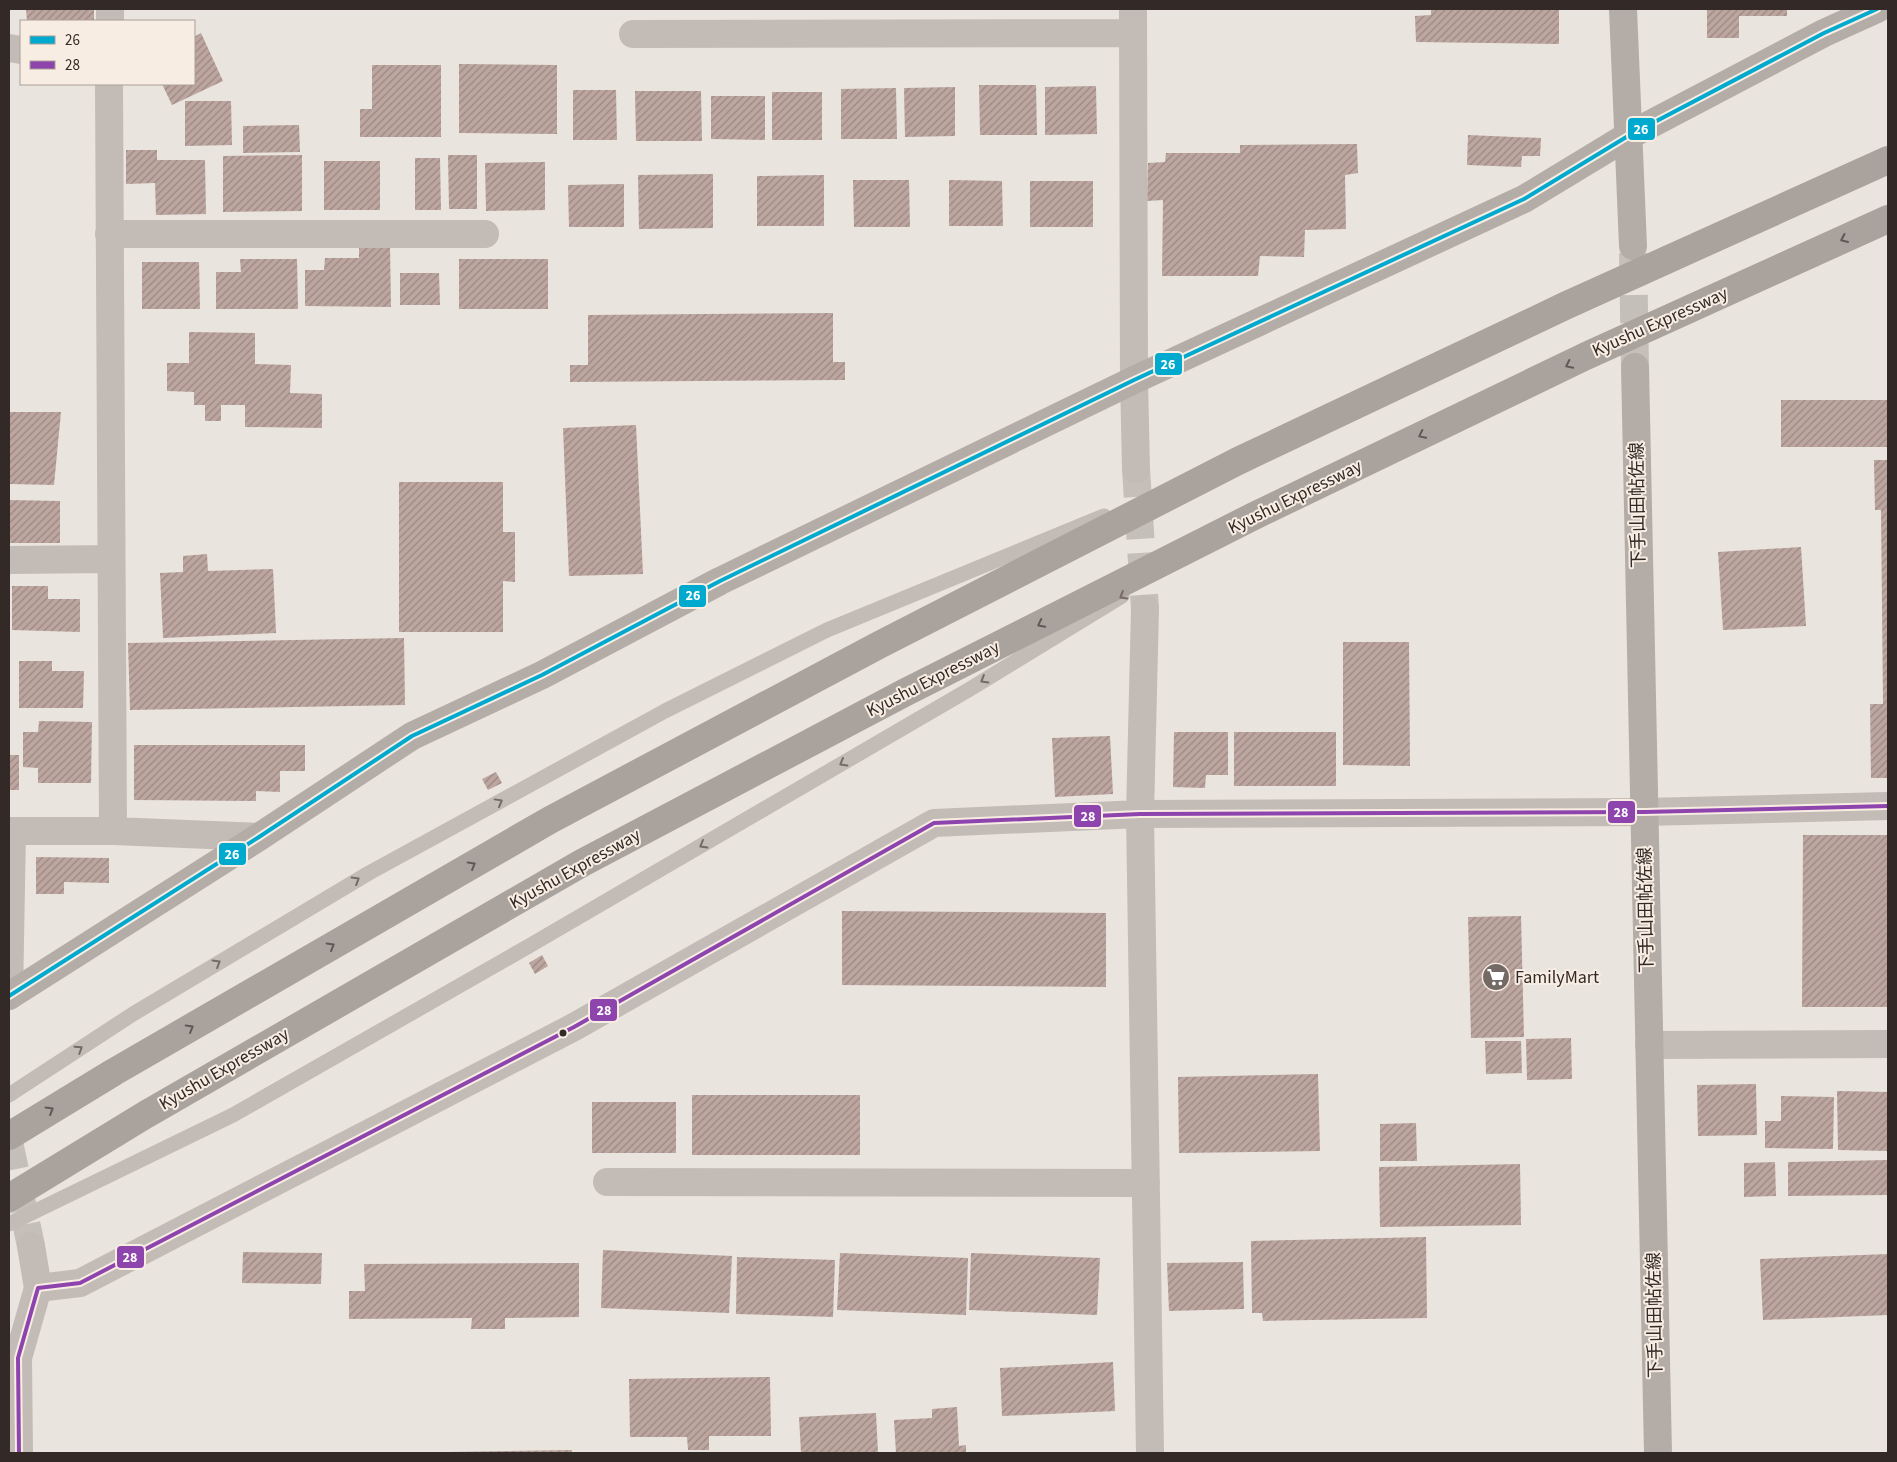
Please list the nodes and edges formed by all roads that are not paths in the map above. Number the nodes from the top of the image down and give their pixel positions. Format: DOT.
graph roads {
  1 [pos="1622,9"];
  2 [pos="1877,9"];
  3 [pos="1133,21"];
  4 [pos="633,34"];
  5 [pos="108,85"];
  6 [pos="1628,136"];
  7 [pos="1888,160"];
  8 [pos="1888,219"];
  9 [pos="109,234"];
  10 [pos="485,234"];
  11 [pos="1633,246"];
  12 [pos="1635,367"];
  13 [pos="1134,380"];
  14 [pos="1238,461"];
  15 [pos="1136,469"];
  16 [pos="1254,516"];
  17 [pos="112,559"];
  18 [pos="9,560"];
  19 [pos="1146,609"];
  20 [pos="1888,806"];
  21 [pos="1644,812"];
  22 [pos="1140,814"];
  23 [pos="10,831"];
  24 [pos="113,831"];
  25 [pos="259,837"];
  26 [pos="9,996"];
  27 [pos="1888,1044"];
  28 [pos="1649,1045"];
  29 [pos="9,1095"];
  30 [pos="9,1136"];
  31 [pos="607,1182"];
  32 [pos="1146,1183"];
  33 [pos="9,1198"];
  34 [pos="9,1224"];
  35 [pos="31,1246"];
  36 [pos="38,1288"];
  37 [pos="19,1453"];
  38 [pos="1150,1453"];
  39 [pos="1658,1453"];
  1 -- 6 [label="street"];
  2 -- 6 [label="street"];
  3 -- 4 [label="street"];
  3 -- 13 [label="street"];
  5 -- 9 [label="street"];
  6 -- 11 [label="street"];
  6 -- 13 [label="street"];
  7 -- 14 [label="highway"];
  8 -- 16 [label="highway, Kyushu Expressway, one-way"];
  9 -- 10 [label="street"];
  9 -- 17 [label="street"];
  12 -- 21 [label="street, 下手山田帖佐線"];
  13 -- 15 [label="street"];
  13 -- 25 [label="street"];
  29 -- 14 [label="lane, one-way"];
  30 -- 14 [label="highway, one-way"];
  16 -- 33 [label="highway, Kyushu Expressway, one-way"];
  16 -- 34 [label="lane, one-way"];
  17 -- 18 [label="street"];
  17 -- 24 [label="street"];
  19 -- 22 [label="street"];
  20 -- 21 [label="street"];
  21 -- 22 [label="street"];
  21 -- 28 [label="street, 下手山田帖佐線"];
  22 -- 32 [label="street"];
  22 -- 36 [label="street"];
  23 -- 24 [label="street"];
  23 -- 26 [label="street"];
  24 -- 25 [label="street"];
  25 -- 26 [label="street"];
  27 -- 28 [label="street"];
  28 -- 39 [label="street, 下手山田帖佐線"];
  31 -- 32 [label="street"];
  32 -- 38 [label="street"];
  35 -- 36 [label="street"];
  36 -- 37 [label="street"];
}
